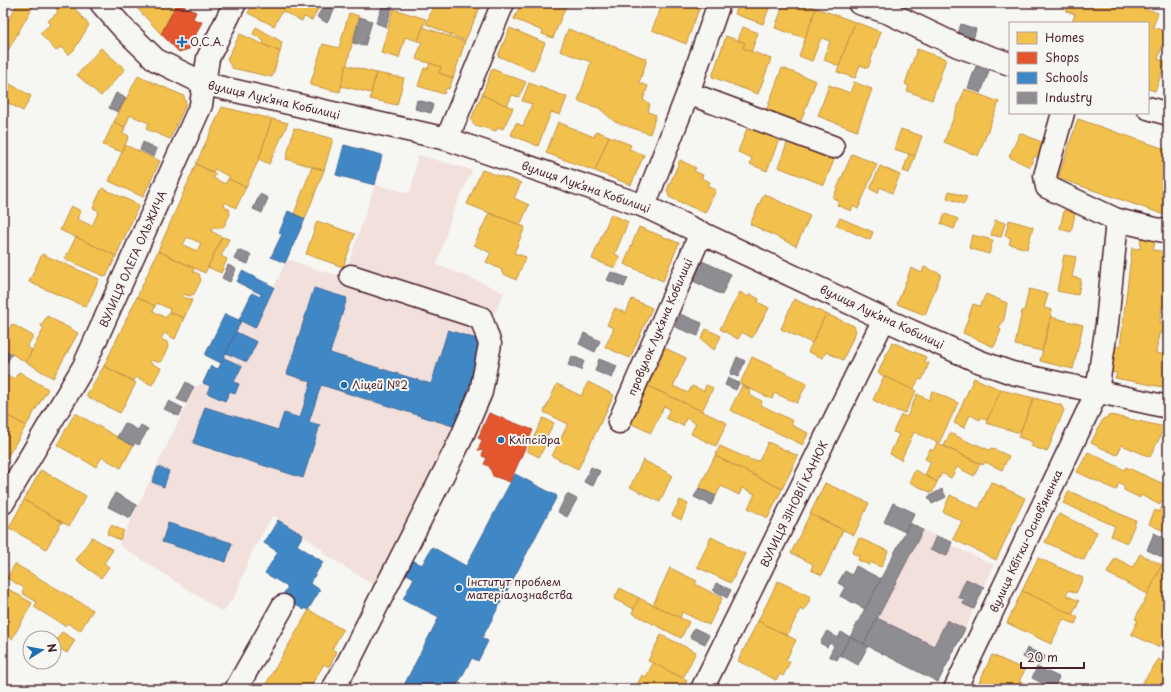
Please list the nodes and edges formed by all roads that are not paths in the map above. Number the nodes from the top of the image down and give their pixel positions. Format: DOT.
graph roads {
  1 [pos="101,3"];
  2 [pos="235,3"];
  3 [pos="502,3"];
  4 [pos="719,3"];
  5 [pos="858,3"];
  6 [pos="1009,64"];
  7 [pos="205,84"];
  8 [pos="688,93"];
  9 [pos="1149,108"];
  10 [pos="1063,114"];
  11 [pos="1168,114"];
  12 [pos="447,139"];
  13 [pos="833,147"];
  14 [pos="644,206"];
  15 [pos="1117,220"];
  16 [pos="1168,232"];
  17 [pos="701,233"];
  18 [pos="351,276"];
  19 [pos="884,319"];
  20 [pos="1097,392"];
  21 [pos="1168,407"];
  22 [pos="619,422"];
  23 [pos="3,503"];
  24 [pos="282,606"];
  25 [pos="236,689"];
  26 [pos="334,689"];
  27 [pos="702,689"];
  28 [pos="955,689"];
  1 -- 7 [label="street, вулиця Лукʼяна Кобилиці"];
  2 -- 7 [label="street, ВУЛИЦЯ ОЛЕГА ОЛЬЖИЧА"];
  3 -- 12 [label="street"];
  4 -- 8 [label="street"];
  5 -- 6 [label="street"];
  7 -- 12 [label="street, вулиця Лукʼяна Кобилиці"];
  7 -- 23 [label="street, ВУЛИЦЯ ОЛЕГА ОЛЬЖИЧА"];
  8 -- 13 [label="street"];
  8 -- 14 [label="street"];
  9 -- 11 [label="street"];
  10 -- 15 [label="street"];
  12 -- 14 [label="street, вулиця Лукʼяна Кобилиці"];
  14 -- 17 [label="street, вулиця Лукʼяна Кобилиці"];
  15 -- 16 [label="street"];
  15 -- 20 [label="street, вулиця Квітки-Основʼяненка"];
  17 -- 19 [label="street, вулиця Лукʼяна Кобилиці"];
  17 -- 22 [label="street, провулок Лукʼяна Кобилиці"];
  18 -- 26 [label="street"];
  19 -- 20 [label="street, вулиця Лукʼяна Кобилиці"];
  19 -- 27 [label="street, ВУЛИЦЯ ЗІНОВІЇ КАНЮК"];
  20 -- 21 [label="street, вулиця Лукʼяна Кобилиці"];
  20 -- 28 [label="street, вулиця Квітки-Основʼяненка"];
  24 -- 25 [label="street"];
}
